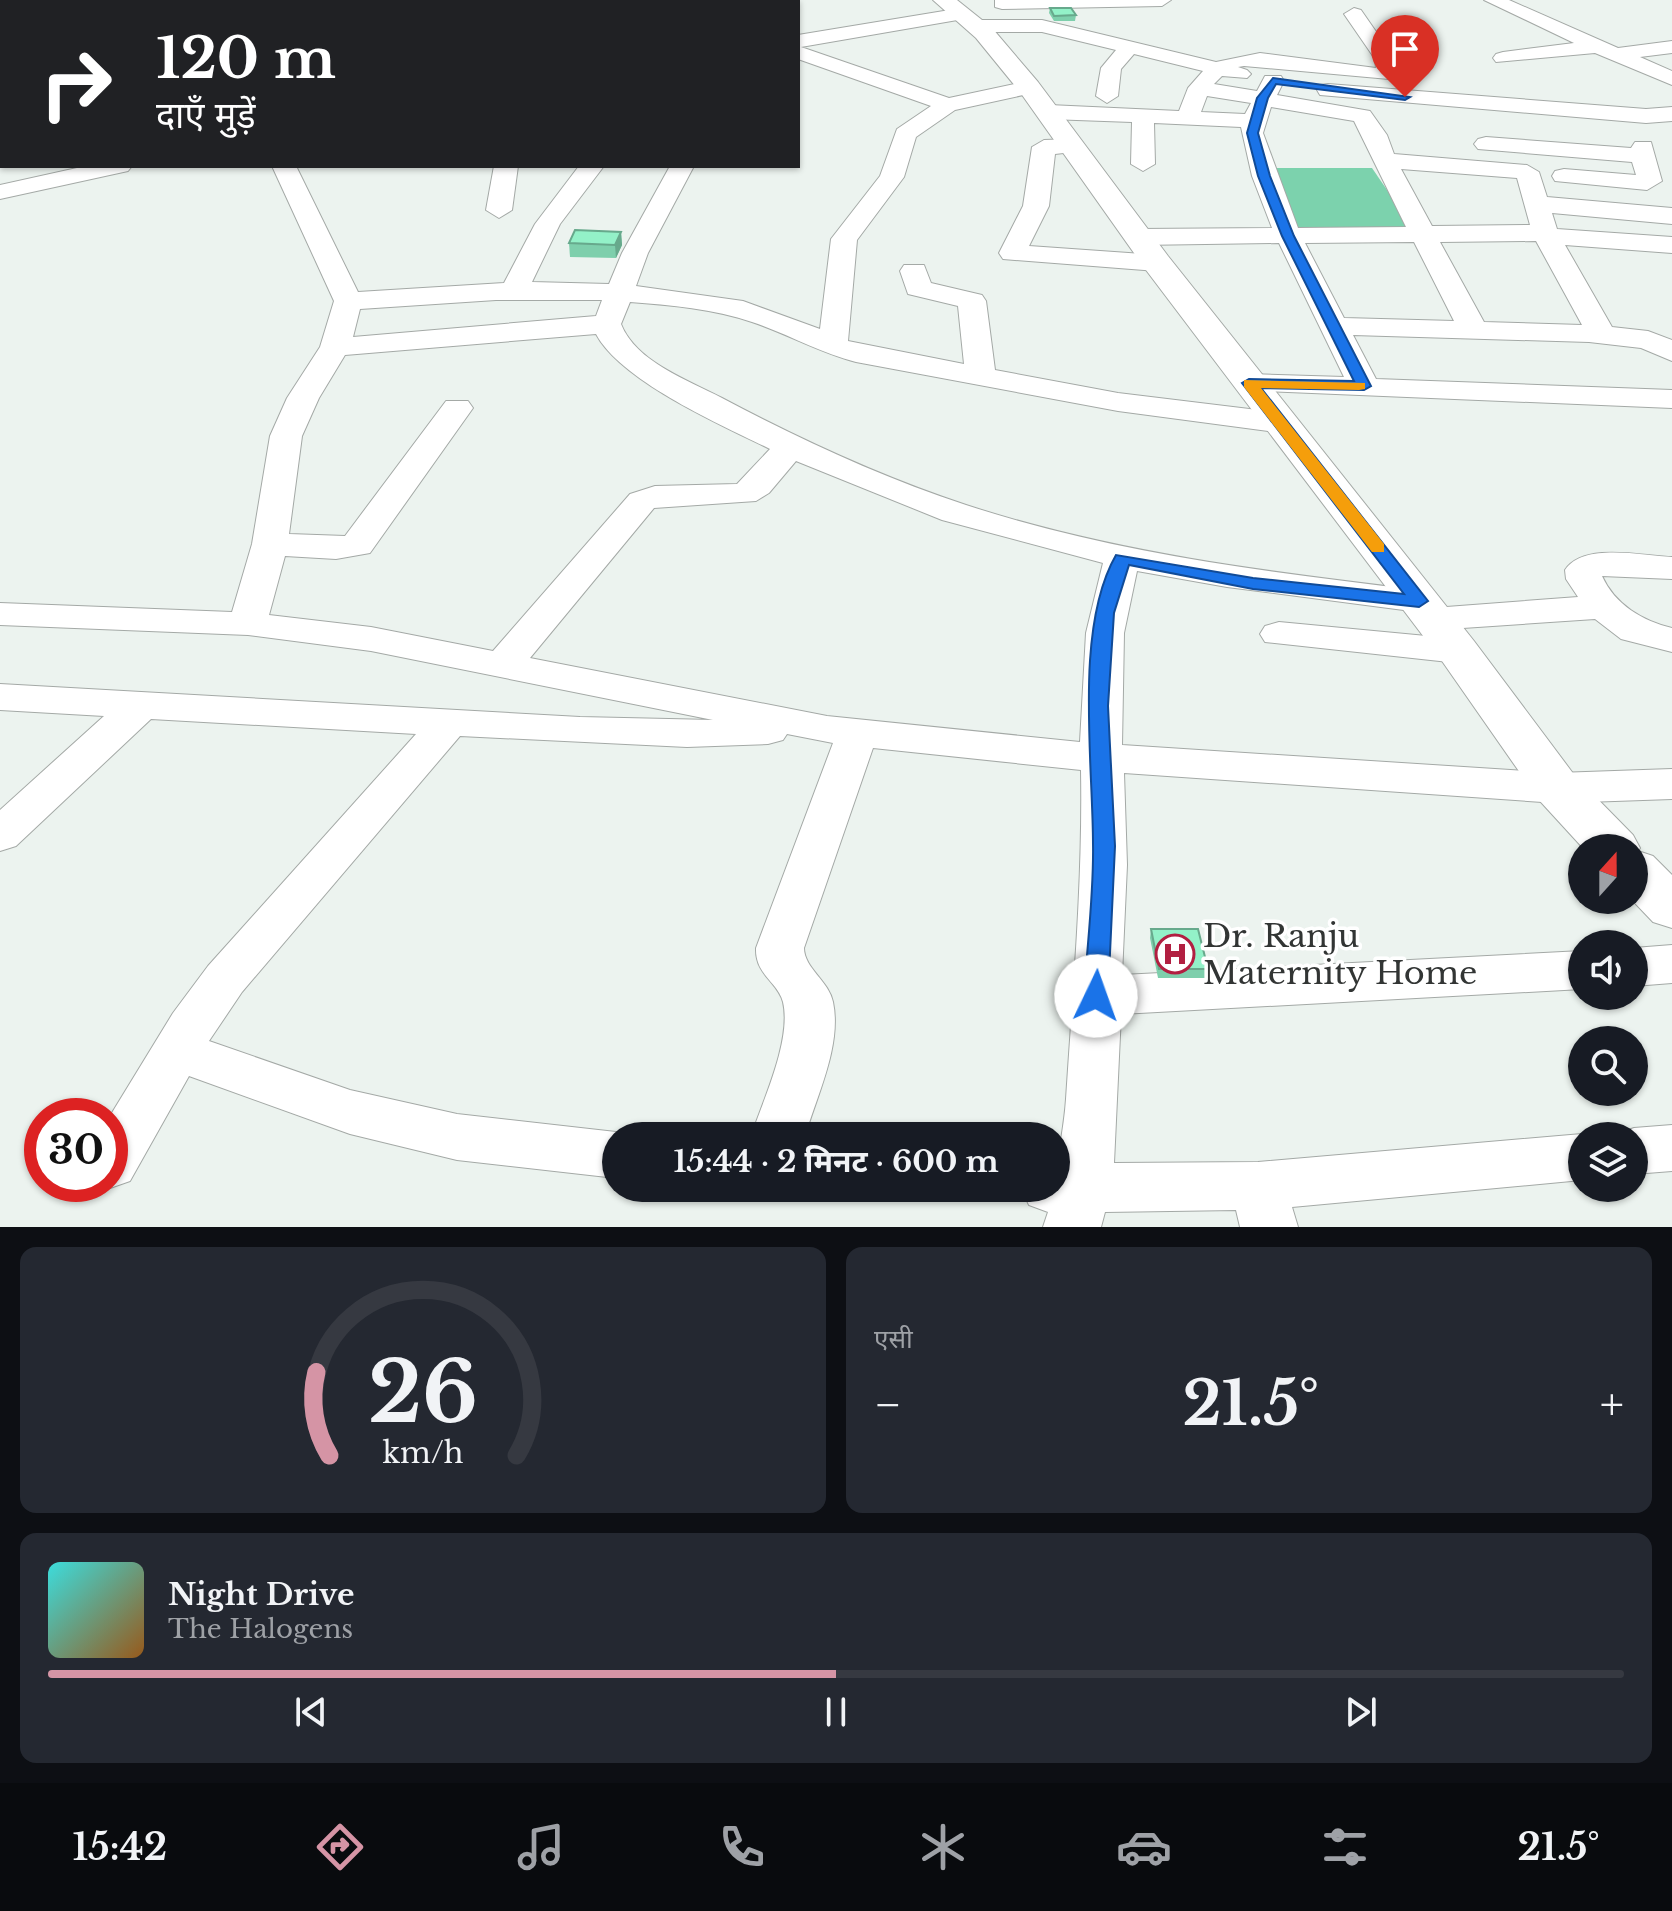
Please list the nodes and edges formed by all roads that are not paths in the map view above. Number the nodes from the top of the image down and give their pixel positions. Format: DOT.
graph roads {
  1 [pos="1162,0"];
  2 [pos="1493,0"];
  3 [pos="959,11"];
  4 [pos="1354,14"];
  5 [pos="1169,35"];
  6 [pos="1095,39"];
  7 [pos="800,41"];
  8 [pos="1672,47"];
  9 [pos="1129,48"];
  10 [pos="1603,50"];
  11 [pos="800,53"];
  12 [pos="1503,58"];
  13 [pos="825,62"];
  14 [pos="1219,70"];
  15 [pos="800,72"];
  16 [pos="1382,75"];
  17 [pos="1667,76"];
  18 [pos="1199,88"];
  19 [pos="1618,89"];
  20 [pos="1107,96"];
  21 [pos="1039,100"];
  22 [pos="1263,100"];
  23 [pos="948,105"];
  24 [pos="1143,117"];
  25 [pos="1188,119"];
  26 [pos="1651,131"];
  27 [pos="1073,146"];
  28 [pos="1519,146"];
  29 [pos="1672,155"];
  30 [pos="1384,160"];
  31 [pos="1143,164"];
  32 [pos="98,168"];
  33 [pos="285,168"];
  34 [pos="506,168"];
  35 [pos="590,168"];
  36 [pos="681,168"];
  37 [pos="1527,172"];
  38 [pos="33,174"];
  39 [pos="0,192"];
  40 [pos="1536,204"];
  41 [pos="499,210"];
  42 [pos="1672,216"];
  43 [pos="1423,234"];
  44 [pos="1546,235"];
  45 [pos="1288,236"];
  46 [pos="1672,245"];
  47 [pos="1148,250"];
  48 [pos="914,271"];
  49 [pos="515,289"];
  50 [pos="348,301"];
  51 [pos="612,309"];
  52 [pos="1335,326"];
  53 [pos="1474,331"];
  54 [pos="1594,334"];
  55 [pos="833,346"];
  56 [pos="335,347"];
  57 [pos="1672,352"];
  58 [pos="981,377"];
  59 [pos="1249,383"];
  60 [pos="1364,386"];
  61 [pos="1672,399"];
  62 [pos="457,408"];
  63 [pos="1283,423"];
  64 [pos="788,449"];
  65 [pos="270,544"];
  66 [pos="1122,559"];
  67 [pos="1672,568"];
  68 [pos="1603,607"];
  69 [pos="1426,610"];
  70 [pos="0,614"];
  71 [pos="248,624"];
  72 [pos="1279,634"];
  73 [pos="1672,640"];
  74 [pos="1458,651"];
  75 [pos="501,667"];
  76 [pos="0,697"];
  77 [pos="142,704"];
  78 [pos="451,721"];
  79 [pos="842,731"];
  80 [pos="1100,759"];
  81 [pos="1672,784"];
  82 [pos="1557,788"];
  83 [pos="10,817"];
  84 [pos="1601,834"];
  85 [pos="1648,883"];
  86 [pos="1672,908"];
  87 [pos="1672,964"];
  88 [pos="1648,966"];
  89 [pos="1568,971"];
  90 [pos="1096,996"];
  91 [pos="177,1051"];
  92 [pos="782,1122"];
  93 [pos="128,1134"];
  94 [pos="1672,1148"];
  95 [pos="1648,1150"];
  96 [pos="602,1153"];
  97 [pos="1568,1159"];
  98 [pos="1070,1194"];
  99 [pos="1068,1202"];
  100 [pos="1263,1207"];
  1 -- 3 [label="street"];
  2 -- 10 [label="street"];
  3 -- 6 [label="street"];
  3 -- 7 [label="street"];
  3 -- 21 [label="street"];
  4 -- 16 [label="street"];
  5 -- 6 [label="street"];
  6 -- 9 [label="street"];
  8 -- 10 [label="street"];
  9 -- 14 [label="street"];
  9 -- 20 [label="street"];
  10 -- 12 [label="street"];
  10 -- 17 [label="street"];
  11 -- 13 [label="street"];
  13 -- 15 [label="street"];
  13 -- 23 [label="street"];
  14 -- 16 [label="street"];
  14 -- 18 [label="street"];
  14 -- 22 [label="street"];
  16 -- 19 [label="street"];
  17 -- 19 [label="street"];
  18 -- 22 [label="street"];
  18 -- 25 [label="street"];
  19 -- 26 [label="street"];
  21 -- 23 [label="street"];
  21 -- 24 [label="street"];
  21 -- 27 [label="street"];
  22 -- 25 [label="street"];
  22 -- 26 [label="street"];
  22 -- 30 [label="street"];
  22 -- 45 [label="street"];
  23 -- 55 [label="street"];
  24 -- 25 [label="street"];
  24 -- 31 [label="street"];
  26 -- 28 [label="street"];
  26 -- 28 [label="street"];
  26 -- 29 [label="street"];
  26 -- 37 [label="street"];
  27 -- 47 [label="street"];
  27 -- 47 [label="street"];
  28 -- 37 [label="street"];
  30 -- 37 [label="street"];
  30 -- 43 [label="street"];
  32 -- 38 [label="street"];
  33 -- 50 [label="street"];
  34 -- 41 [label="street"];
  35 -- 49 [label="street"];
  36 -- 51 [label="street"];
  37 -- 40 [label="street"];
  38 -- 39 [label="street"];
  40 -- 42 [label="street"];
  40 -- 44 [label="street"];
  43 -- 44 [label="street"];
  43 -- 45 [label="street"];
  43 -- 53 [label="street"];
  44 -- 46 [label="street"];
  44 -- 54 [label="street"];
  45 -- 47 [label="street"];
  45 -- 52 [label="street"];
  47 -- 59 [label="street"];
  48 -- 58 [label="street"];
  49 -- 50 [label="street"];
  49 -- 51 [label="street"];
  50 -- 56 [label="street"];
  51 -- 55 [label="street"];
  51 -- 56 [label="street"];
  51 -- 64 [label="street"];
  52 -- 53 [label="street"];
  52 -- 60 [label="street"];
  53 -- 54 [label="street"];
  54 -- 57 [label="street"];
  55 -- 58 [label="street"];
  56 -- 65 [label="street"];
  58 -- 63 [label="street"];
  59 -- 60 [label="street"];
  59 -- 63 [label="street"];
  60 -- 61 [label="street"];
  62 -- 65 [label="street"];
  63 -- 69 [label="street"];
  64 -- 66 [label="street"];
  64 -- 75 [label="street"];
  65 -- 71 [label="street"];
  66 -- 69 [label="street"];
  66 -- 80 [label="street"];
  67 -- 68 [label="street"];
  68 -- 69 [label="street"];
  68 -- 73 [label="street"];
  69 -- 74 [label="street"];
  70 -- 71 [label="street"];
  71 -- 75 [label="street"];
  72 -- 74 [label="street"];
  74 -- 82 [label="street"];
  75 -- 79 [label="street"];
  76 -- 77 [label="street"];
  77 -- 78 [label="street"];
  77 -- 83 [label="street"];
  78 -- 79 [label="street"];
  78 -- 91 [label="street"];
  79 -- 80 [label="street"];
  79 -- 92 [label="street"];
  80 -- 82 [label="street"];
  80 -- 90 [label="street"];
  81 -- 82 [label="street"];
  82 -- 84 [label="street"];
  85 -- 86 [label="street"];
  87 -- 88 [label="street"];
  89 -- 90 [label="street"];
  90 -- 98 [label="street"];
  91 -- 93 [label="street"];
  91 -- 96 [label="street"];
  94 -- 95 [label="street"];
  97 -- 100 [label="street"];
  99 -- 100 [label="street"];
}
